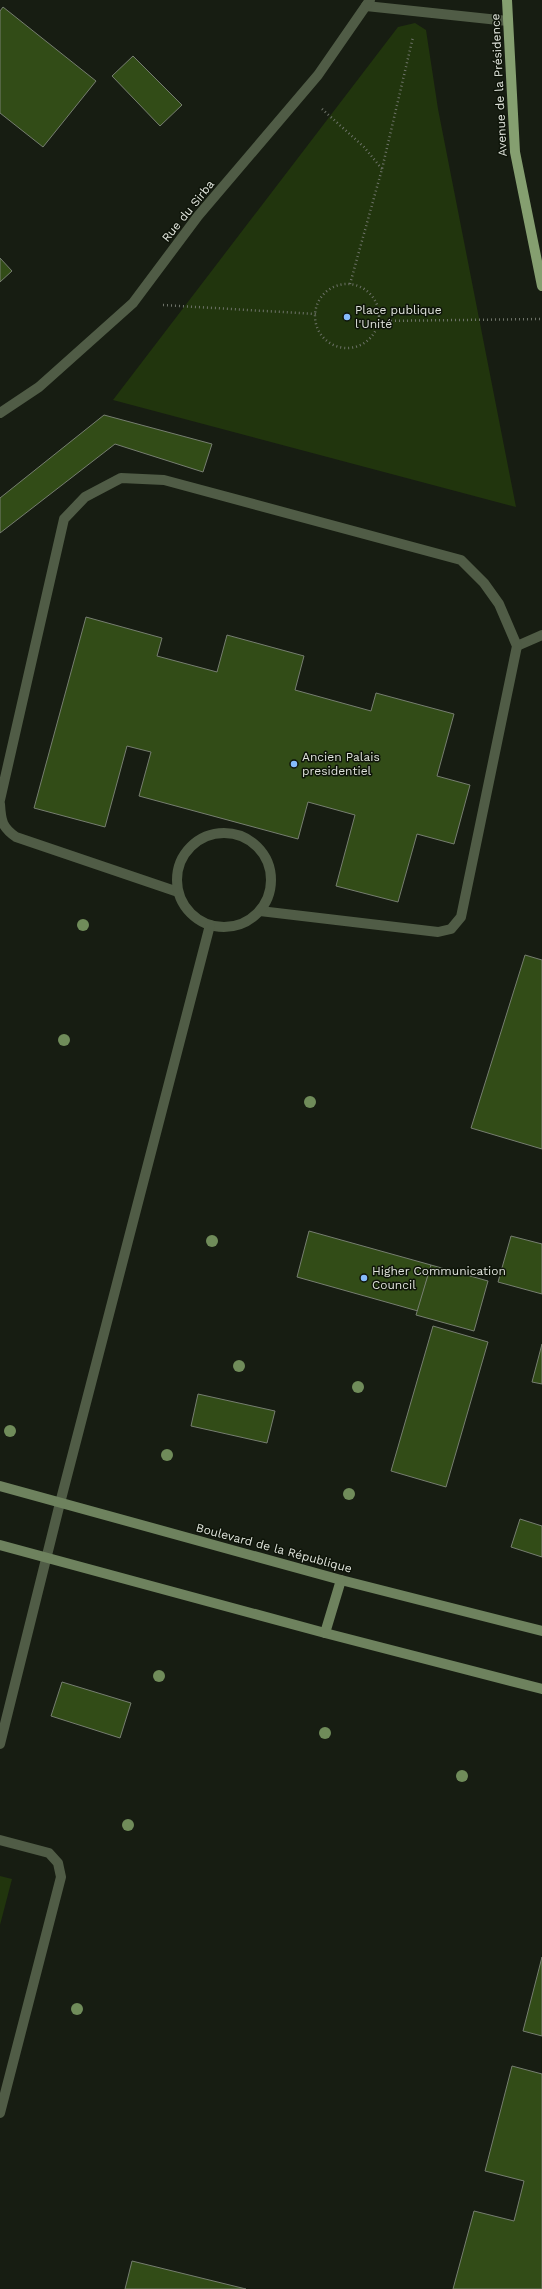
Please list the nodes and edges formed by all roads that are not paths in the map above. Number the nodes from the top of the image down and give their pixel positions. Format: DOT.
graph roads {
  1 [pos="507,0"];
  2 [pos="368,3"];
  3 [pos="508,21"];
  4 [pos="542,286"];
  5 [pos="0,413"];
  6 [pos="542,635"];
  7 [pos="517,646"];
  8 [pos="0,800"];
  9 [pos="0,804"];
  10 [pos="178,892"];
  11 [pos="260,910"];
  12 [pos="210,925"];
  13 [pos="0,1486"];
  14 [pos="60,1503"];
  15 [pos="0,1545"];
  16 [pos="46,1558"];
  17 [pos="341,1580"];
  18 [pos="542,1631"];
  19 [pos="325,1633"];
  20 [pos="542,1689"];
  21 [pos="0,1744"];
  22 [pos="0,1840"];
  23 [pos="0,2114"];
  1 -- 3 [label="main road, Avenue de la Présidence"];
  2 -- 3 [label="lane"];
  2 -- 5 [label="lane, Rue du Sirba"];
  3 -- 4 [label="main road, Avenue de la Présidence"];
  6 -- 7 [label="lane"];
  7 -- 8 [label="lane"];
  7 -- 11 [label="lane"];
  9 -- 10 [label="lane"];
  10 -- 11 [label="lane"];
  10 -- 12 [label="lane"];
  11 -- 12 [label="lane"];
  12 -- 14 [label="lane"];
  13 -- 14 [label="main road, Boulevard de la République"];
  14 -- 16 [label="lane"];
  14 -- 17 [label="main road, Boulevard de la République"];
  15 -- 16 [label="main road"];
  16 -- 19 [label="main road"];
  16 -- 21 [label="lane"];
  17 -- 18 [label="main road, Boulevard de la République"];
  17 -- 19 [label="main road"];
  19 -- 20 [label="main road"];
  22 -- 23 [label="lane"];
}
